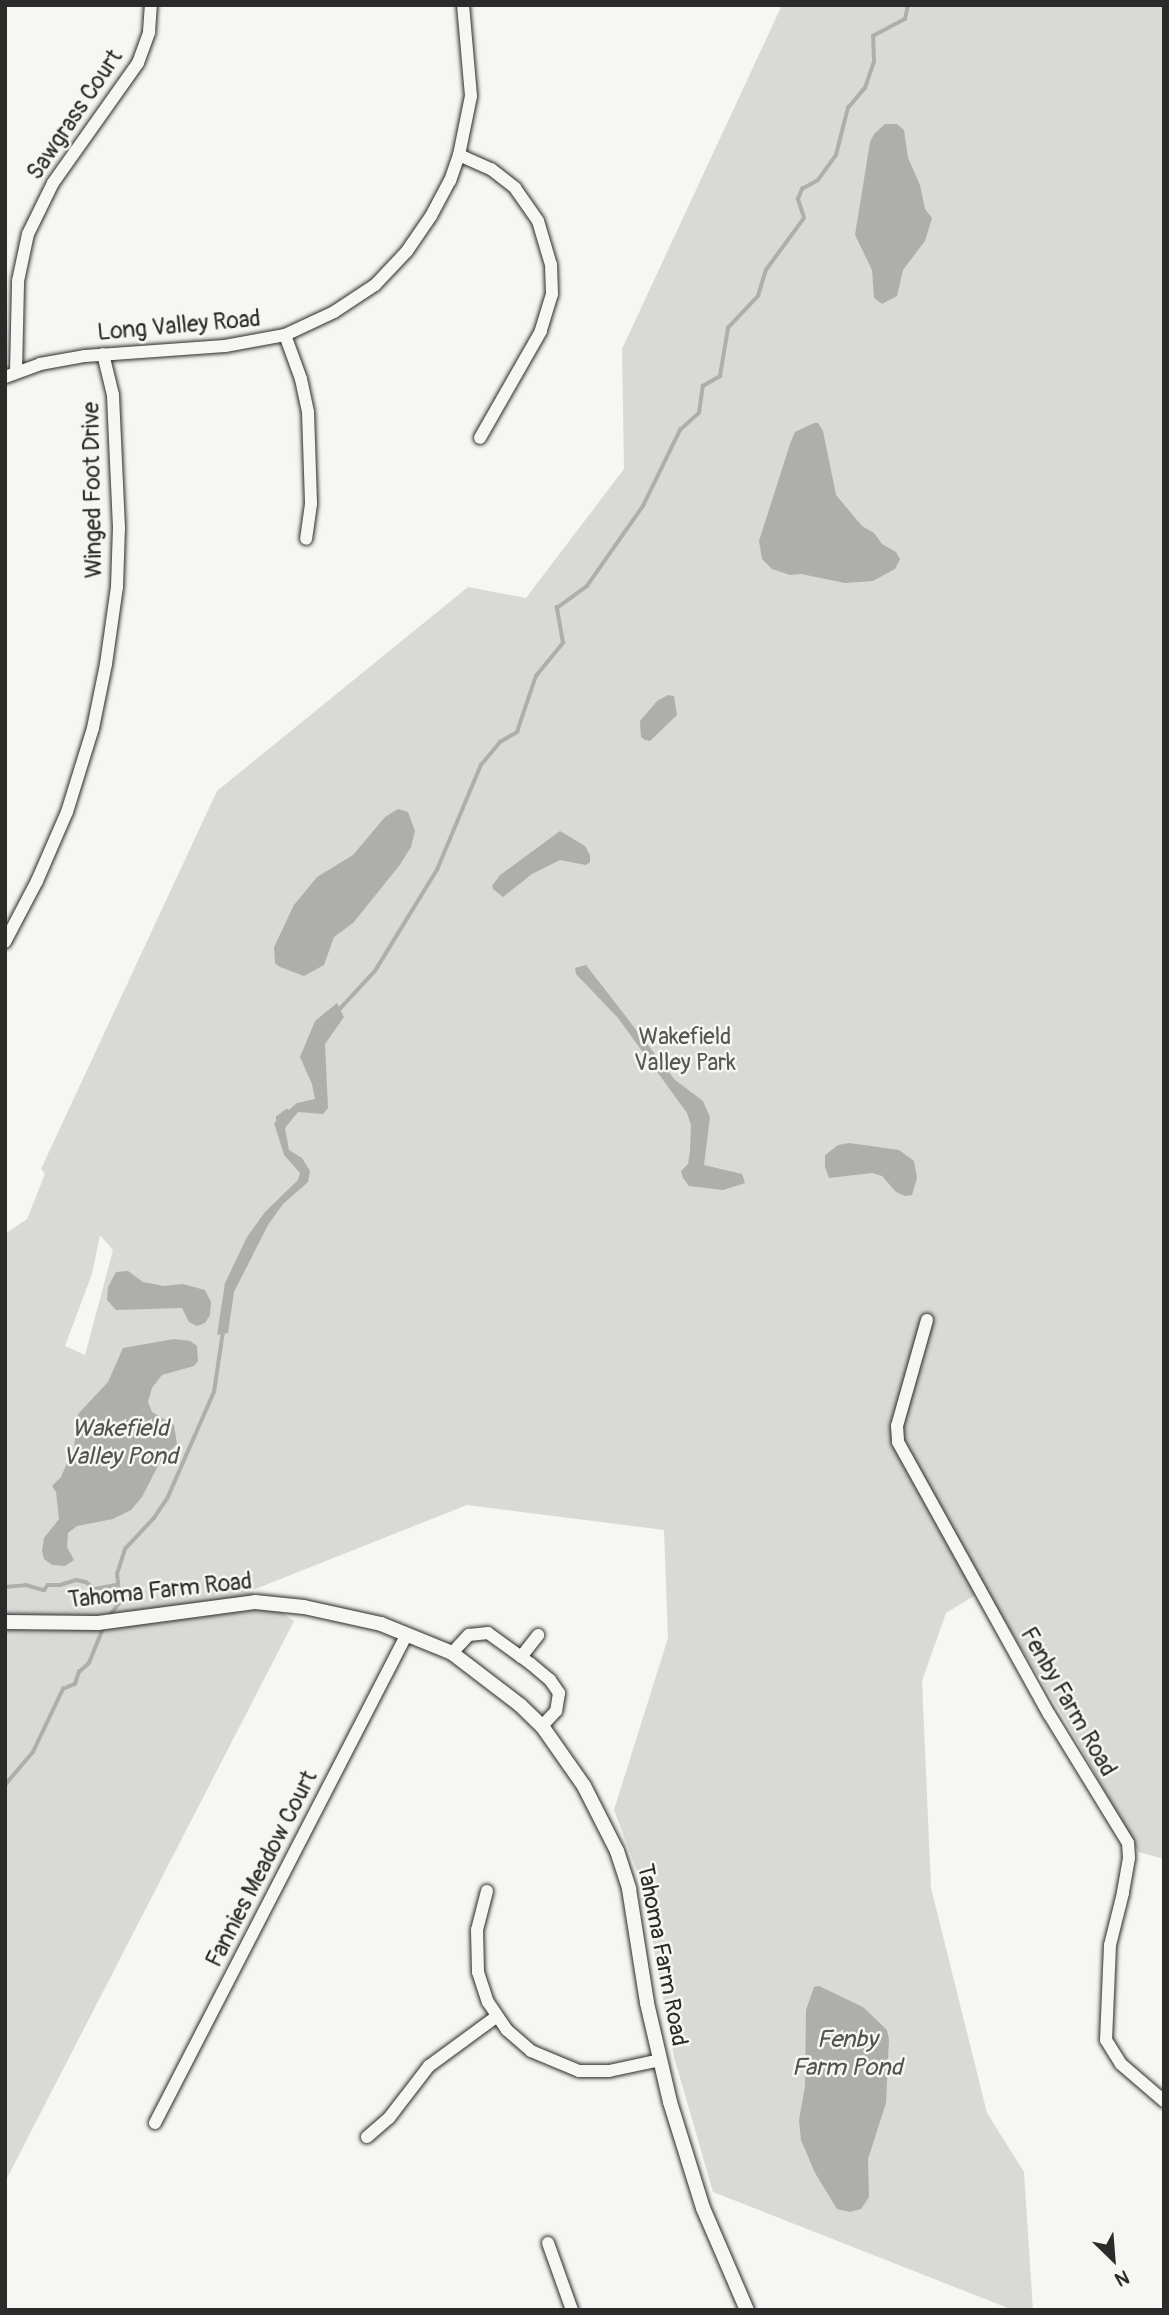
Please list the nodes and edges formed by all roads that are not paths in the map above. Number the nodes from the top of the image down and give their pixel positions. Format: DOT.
graph roads {
  1 [pos="151,5"];
  2 [pos="463,5"];
  3 [pos="459,155"];
  4 [pos="285,335"];
  5 [pos="103,354"];
  6 [pos="11,375"];
  7 [pos="480,438"];
  8 [pos="306,539"];
  9 [pos="5,942"];
  10 [pos="927,1320"];
  11 [pos="5,1622"];
  12 [pos="407,1634"];
  13 [pos="538,1635"];
  14 [pos="452,1653"];
  15 [pos="521,1657"];
  16 [pos="542,1726"];
  17 [pos="487,1891"];
  18 [pos="496,2017"];
  19 [pos="660,2060"];
  20 [pos="1164,2101"];
  21 [pos="155,2123"];
  22 [pos="367,2137"];
  23 [pos="548,2243"];
  24 [pos="572,2310"];
  25 [pos="747,2310"];
  1 -- 6 [label="street, Sawgrass Court"];
  2 -- 3 [label="street, Long Valley Road"];
  3 -- 4 [label="street, Long Valley Road"];
  3 -- 7 [label="street"];
  4 -- 5 [label="street, Long Valley Road"];
  4 -- 8 [label="street"];
  5 -- 6 [label="street, Long Valley Road"];
  5 -- 9 [label="street, Winged Foot Drive"];
  10 -- 20 [label="street, Fenby Farm Road"];
  11 -- 12 [label="street, Tahoma Farm Road"];
  12 -- 14 [label="street, Tahoma Farm Road"];
  12 -- 21 [label="street, Fannies Meadow Court"];
  13 -- 15 [label="street"];
  14 -- 15 [label="street"];
  14 -- 16 [label="street, Tahoma Farm Road"];
  15 -- 16 [label="street"];
  16 -- 19 [label="street, Tahoma Farm Road"];
  17 -- 18 [label="street"];
  18 -- 19 [label="street"];
  18 -- 22 [label="street"];
  19 -- 25 [label="street, Tahoma Farm Road"];
  23 -- 24 [label="street"];
}
